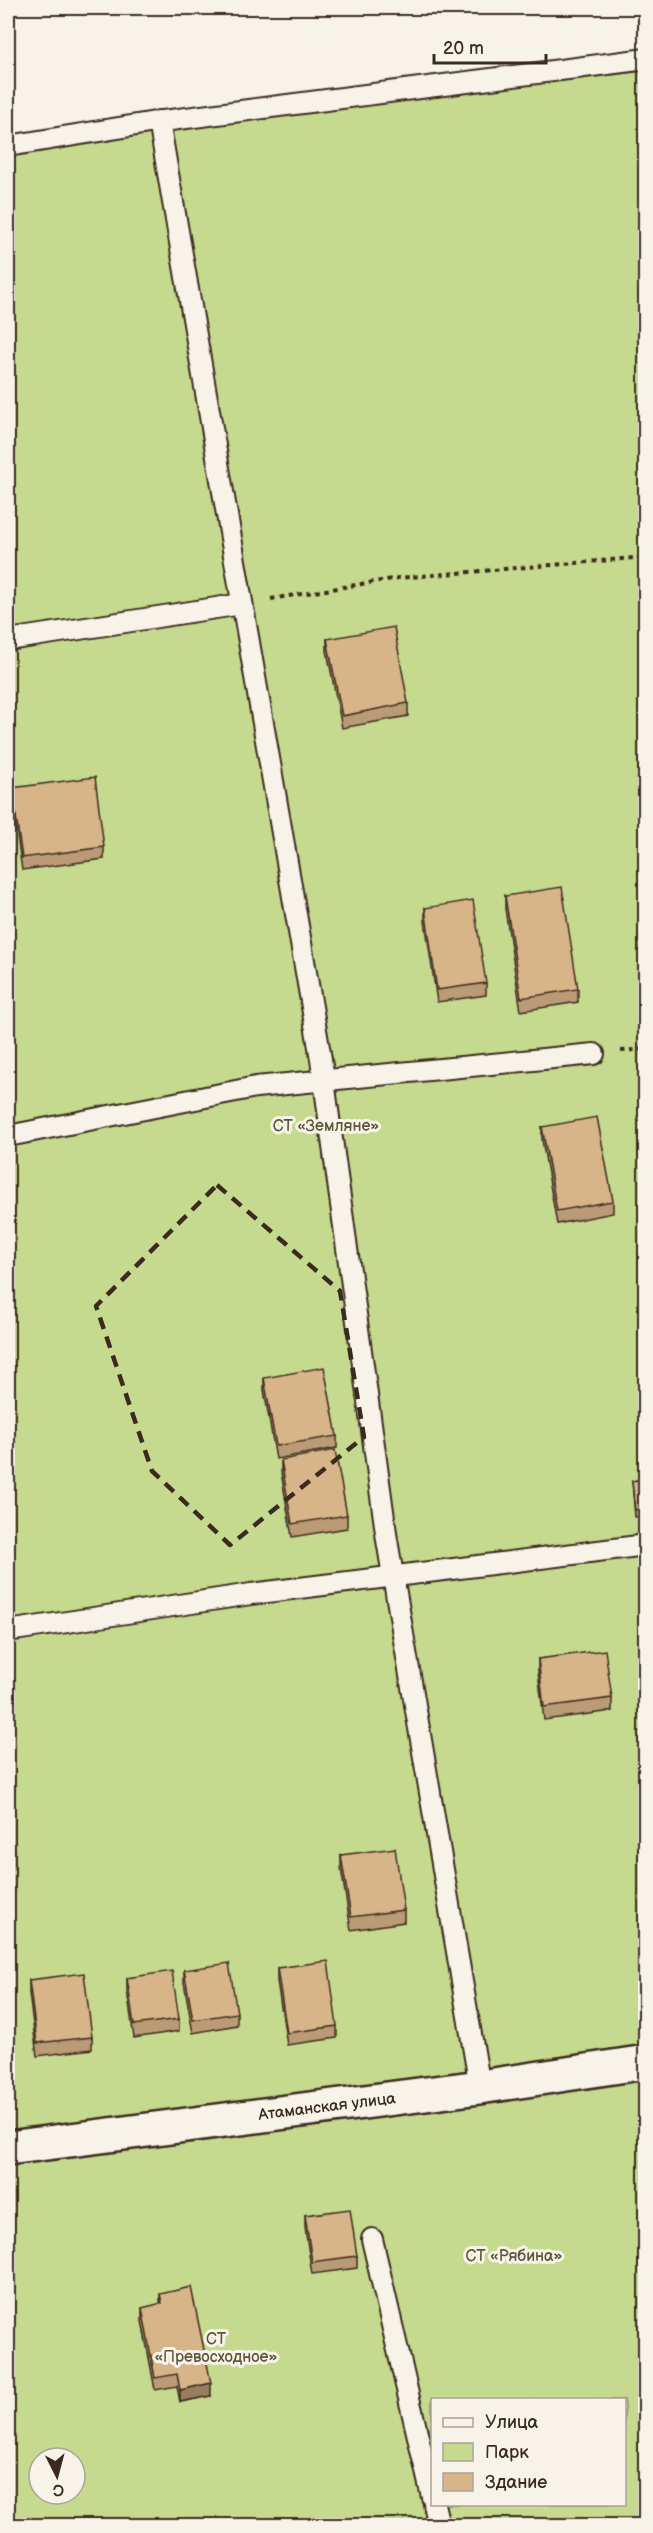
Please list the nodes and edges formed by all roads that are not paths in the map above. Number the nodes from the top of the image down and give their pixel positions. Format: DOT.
graph roads {
  1 [pos="645,59"];
  2 [pos="159,121"];
  3 [pos="8,146"];
  4 [pos="242,604"];
  5 [pos="8,640"];
  6 [pos="594,1054"];
  7 [pos="323,1079"];
  8 [pos="8,1136"];
  9 [pos="645,1545"];
  10 [pos="8,1631"];
  11 [pos="645,2062"];
  12 [pos="480,2087"];
  13 [pos="8,2148"];
  14 [pos="372,2239"];
  15 [pos="431,2493"];
  16 [pos="434,2506"];
  17 [pos="439,2526"];
  1 -- 2 [label="lane"];
  2 -- 3 [label="lane"];
  2 -- 4 [label="lane"];
  4 -- 5 [label="lane"];
  4 -- 7 [label="lane"];
  6 -- 7 [label="lane"];
  7 -- 8 [label="lane"];
  7 -- 12 [label="lane"];
  9 -- 10 [label="lane"];
  11 -- 12 [label="street, Атаманская улица"];
  12 -- 13 [label="street, Атаманская улица"];
  14 -- 15 [label="lane"];
  16 -- 17 [label="lane"];
}
